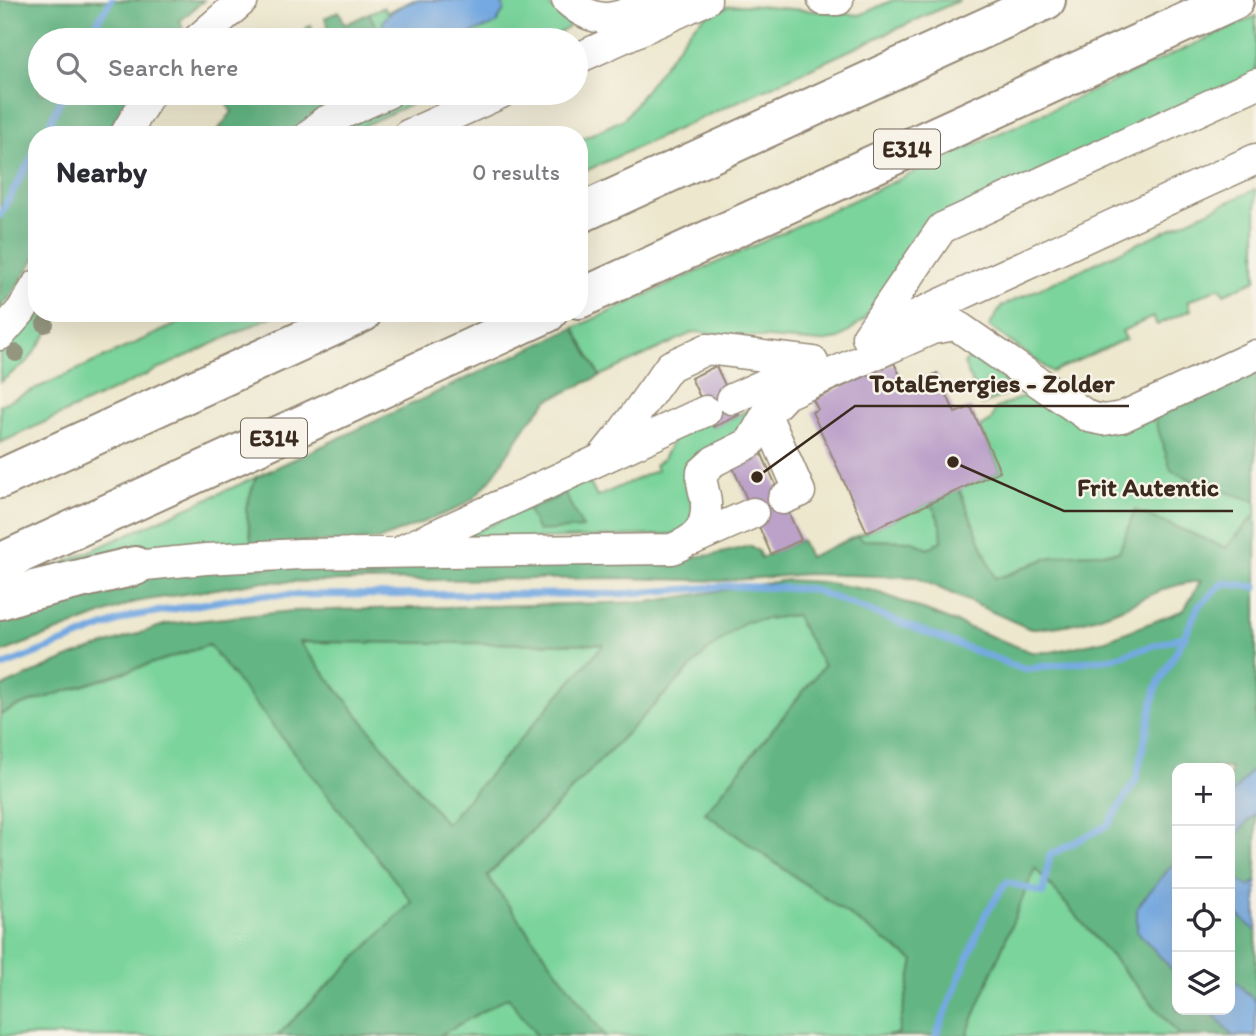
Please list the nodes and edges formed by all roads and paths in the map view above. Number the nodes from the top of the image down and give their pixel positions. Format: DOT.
graph roads {
  1 [pos="243,0"];
  2 [pos="567,0"];
  3 [pos="656,0"];
  4 [pos="706,0"];
  5 [pos="823,0"];
  6 [pos="838,0"];
  7 [pos="1046,0"];
  8 [pos="1234,0"];
  9 [pos="211,28"];
  10 [pos="588,54"];
  11 [pos="1256,84"];
  12 [pos="143,105"];
  13 [pos="362,105"];
  14 [pos="469,105"];
  15 [pos="130,126"];
  16 [pos="320,126"];
  17 [pos="426,126"];
  18 [pos="1256,159"];
  19 [pos="588,210"];
  20 [pos="588,295"];
  21 [pos="28,309"];
  22 [pos="342,322"];
  23 [pos="527,322"];
  24 [pos="0,335"];
  25 [pos="867,337"];
  26 [pos="1256,355"];
  27 [pos="813,362"];
  28 [pos="766,415"];
  29 [pos="600,460"];
  30 [pos="0,479"];
  31 [pos="783,499"];
  32 [pos="753,513"];
  33 [pos="692,540"];
  34 [pos="396,554"];
  35 [pos="0,563"];
  36 [pos="135,566"];
  37 [pos="0,600"];
  1 -- 9 [label="lane"];
  2 -- 3 [label="lane"];
  4 -- 10 [label="lane"];
  5 -- 6 [label="lane"];
  7 -- 19 [label="highway"];
  8 -- 20 [label="highway, E314"];
  11 -- 25 [label="lane"];
  12 -- 15 [label="lane"];
  13 -- 16 [label="lane"];
  14 -- 17 [label="lane"];
  18 -- 25 [label="lane"];
  21 -- 24 [label="lane"];
  22 -- 30 [label="highway"];
  23 -- 35 [label="highway, E314"];
  25 -- 27 [label="lane"];
  26 -- 28 [label="lane"];
  27 -- 29 [label="lane"];
  27 -- 29 [label="lane"];
  28 -- 31 [label="lane"];
  28 -- 33 [label="lane"];
  29 -- 34 [label="lane"];
  32 -- 33 [label="lane"];
  33 -- 34 [label="lane"];
  34 -- 36 [label="lane"];
  36 -- 37 [label="highway"];
}
